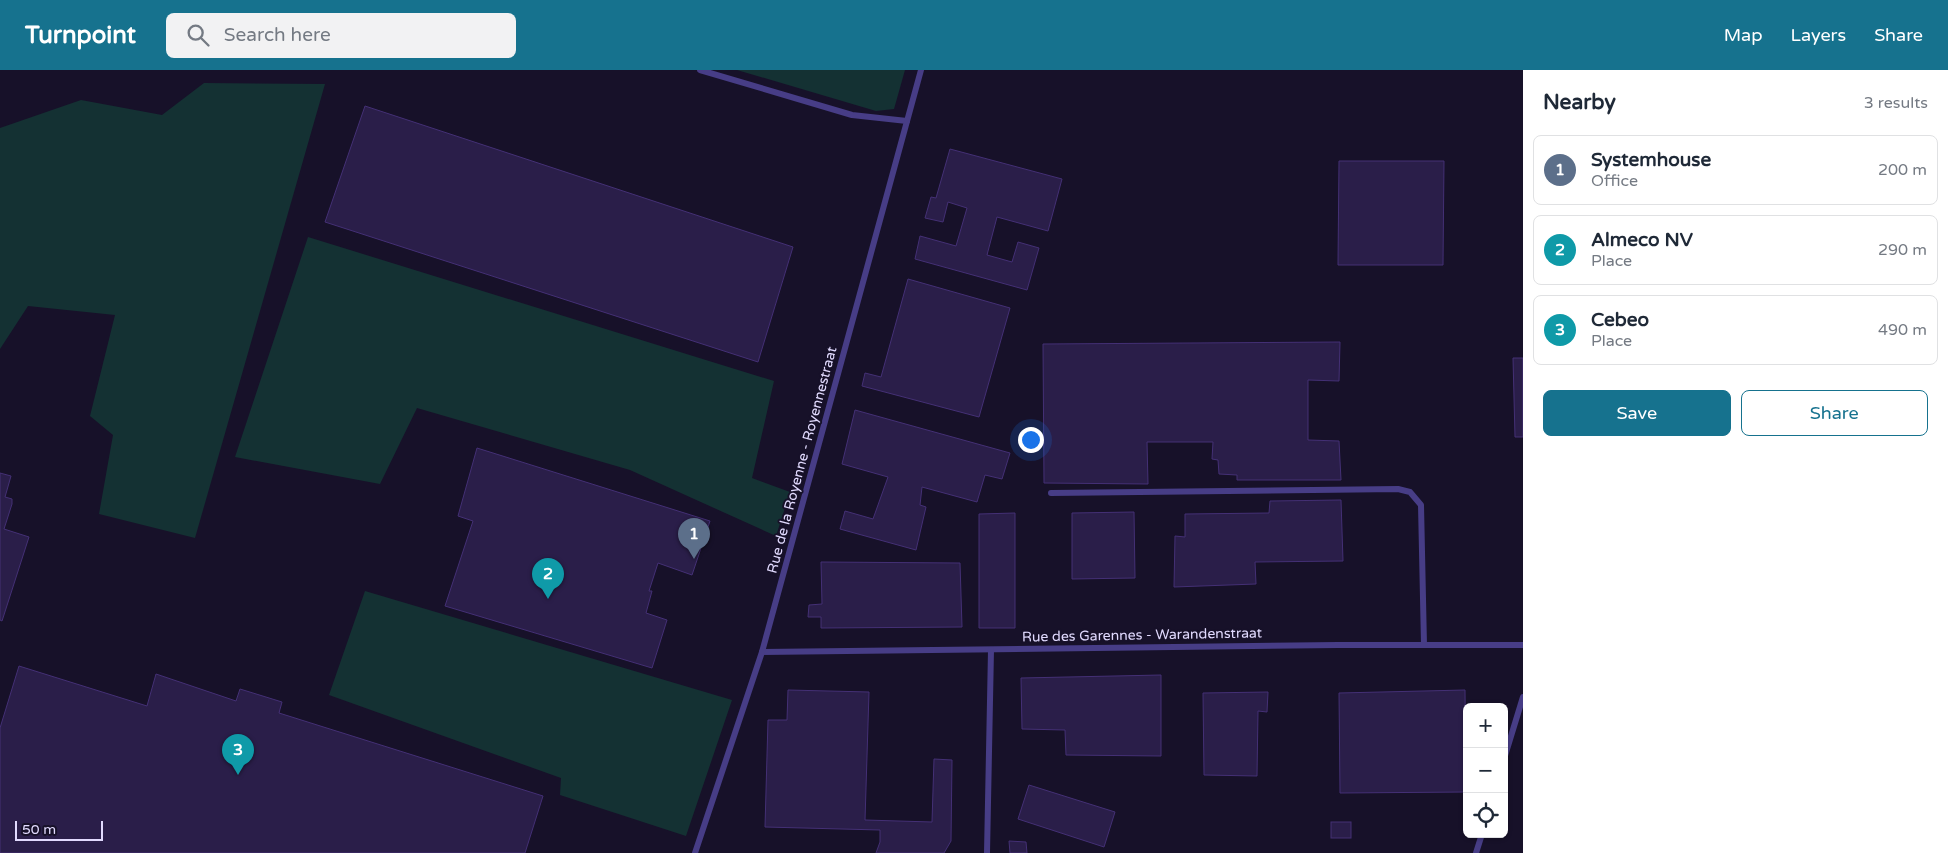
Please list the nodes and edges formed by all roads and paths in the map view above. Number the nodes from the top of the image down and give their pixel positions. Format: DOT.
graph roads {
  1 [pos="700,70"];
  2 [pos="921,70"];
  3 [pos="907,122"];
  4 [pos="1051,493"];
  5 [pos="1424,645"];
  6 [pos="1523,645"];
  7 [pos="991,650"];
  8 [pos="762,652"];
  9 [pos="1523,697"];
  10 [pos="1507,748"];
  11 [pos="1481,838"];
  12 [pos="695,853"];
  13 [pos="987,853"];
  14 [pos="1476,853"];
  1 -- 3 [label="lane"];
  2 -- 3 [label="lane, Rue de la Royenne - Royennestraat"];
  3 -- 8 [label="lane, Rue de la Royenne - Royennestraat"];
  4 -- 5 [label="lane"];
  5 -- 6 [label="lane, Rue des Garennes - Warandenstraat"];
  5 -- 7 [label="lane, Rue des Garennes - Warandenstraat"];
  7 -- 8 [label="lane, Rue des Garennes - Warandenstraat"];
  7 -- 13 [label="lane"];
  8 -- 12 [label="lane, Rue de la Royenne - Royennestraat"];
  9 -- 10 [label="lane"];
  11 -- 14 [label="lane"];
}
